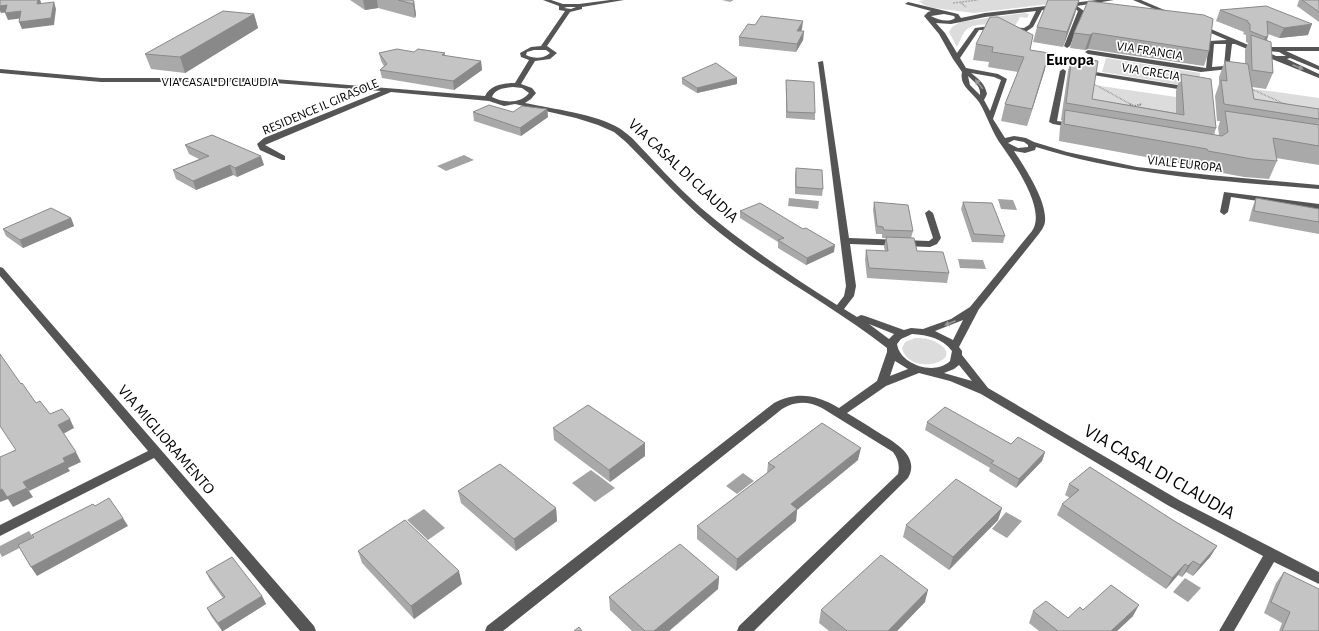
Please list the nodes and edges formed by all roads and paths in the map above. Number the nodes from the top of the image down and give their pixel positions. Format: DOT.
graph roads {
  1 [pos="546,0"];
  2 [pos="621,0"];
  3 [pos="901,0"];
  4 [pos="978,0"];
  5 [pos="1111,0"];
  6 [pos="1136,0"];
  7 [pos="908,4"];
  8 [pos="947,4"];
  9 [pos="1072,5"];
  10 [pos="563,6"];
  11 [pos="579,6"];
  12 [pos="1040,8"];
  13 [pos="568,11"];
  14 [pos="1081,11"];
  15 [pos="939,12"];
  16 [pos="1089,12"];
  17 [pos="953,14"];
  18 [pos="985,15"];
  19 [pos="928,17"];
  20 [pos="1178,17"];
  21 [pos="956,20"];
  22 [pos="1192,23"];
  23 [pos="942,33"];
  24 [pos="1238,42"];
  25 [pos="1229,43"];
  26 [pos="1245,45"];
  27 [pos="1067,46"];
  28 [pos="543,48"];
  29 [pos="1271,49"];
  30 [pos="1319,49"];
  31 [pos="1302,50"];
  32 [pos="1088,52"];
  33 [pos="1263,53"];
  34 [pos="1290,55"];
  35 [pos="1276,58"];
  36 [pos="533,59"];
  37 [pos="956,59"];
  38 [pos="821,62"];
  39 [pos="1319,68"];
  40 [pos="1209,69"];
  41 [pos="0,71"];
  42 [pos="964,71"];
  43 [pos="1063,71"];
  44 [pos="1089,73"];
  45 [pos="1319,76"];
  46 [pos="1094,84"];
  47 [pos="516,86"];
  48 [pos="1246,87"];
  49 [pos="391,89"];
  50 [pos="495,89"];
  51 [pos="1194,90"];
  52 [pos="441,94"];
  53 [pos="537,96"];
  54 [pos="490,99"];
  55 [pos="981,99"];
  56 [pos="518,103"];
  57 [pos="1142,104"];
  58 [pos="1134,106"];
  59 [pos="1289,106"];
  60 [pos="1127,107"];
  61 [pos="1140,110"];
  62 [pos="559,111"];
  63 [pos="992,122"];
  64 [pos="1084,127"];
  65 [pos="1023,139"];
  66 [pos="1005,144"];
  67 [pos="1029,147"];
  68 [pos="282,158"];
  69 [pos="1017,162"];
  70 [pos="1319,187"];
  71 [pos="1319,207"];
  72 [pos="1224,212"];
  73 [pos="929,214"];
  74 [pos="845,240"];
  75 [pos="0,270"];
  76 [pos="974,308"];
  77 [pos="838,310"];
  78 [pos="922,331"];
  79 [pos="902,333"];
  80 [pos="892,349"];
  81 [pos="956,351"];
  82 [pos="921,371"];
  83 [pos="882,383"];
  84 [pos="985,391"];
  85 [pos="839,413"];
  86 [pos="156,452"];
  87 [pos="0,531"];
  88 [pos="1271,554"];
  89 [pos="1319,578"];
  90 [pos="309,631"];
  91 [pos="492,631"];
  92 [pos="744,631"];
  93 [pos="1226,631"];
  1 -- 10 [label="street"];
  2 -- 11 [label="street"];
  3 -- 7 [label="street"];
  4 -- 8 [label="path"];
  5 -- 9 [label="street"];
  6 -- 20 [label="street"];
  7 -- 15 [label="street"];
  7 -- 19 [label="street"];
  9 -- 12 [label="street"];
  9 -- 14 [label="street"];
  10 -- 11 [label="street"];
  10 -- 13 [label="street"];
  11 -- 13 [label="street"];
  12 -- 18 [label="street"];
  12 -- 37 [label="street"];
  13 -- 28 [label="street"];
  14 -- 16 [label="street"];
  14 -- 27 [label="street"];
  15 -- 17 [label="street"];
  15 -- 19 [label="street"];
  17 -- 18 [label="street"];
  17 -- 21 [label="street"];
  18 -- 21 [label="street"];
  19 -- 21 [label="street"];
  19 -- 23 [label="street"];
  21 -- 23 [label="street"];
  22 -- 24 [label="street"];
  23 -- 37 [label="street"];
  24 -- 25 [label="street"];
  24 -- 26 [label="street"];
  25 -- 40 [label="street, VIA FRANCIA"];
  25 -- 40 [label="street"];
  26 -- 29 [label="street"];
  26 -- 33 [label="street"];
  28 -- 36 [label="street"];
  28 -- 36 [label="street"];
  29 -- 31 [label="street"];
  29 -- 33 [label="street"];
  29 -- 34 [label="street"];
  30 -- 31 [label="street"];
  31 -- 34 [label="street"];
  32 -- 40 [label="street, VIA FRANCIA"];
  33 -- 35 [label="street"];
  34 -- 35 [label="street"];
  34 -- 39 [label="street"];
  35 -- 45 [label="street, one-way"];
  36 -- 47 [label="street"];
  37 -- 42 [label="street"];
  38 -- 74 [label="street"];
  41 -- 49 [label="street, VIA CASAL DI CLAUDIA"];
  42 -- 55 [label="street"];
  55 -- 42 [label="street, one-way"];
  42 -- 63 [label="street"];
  43 -- 64 [label="street"];
  44 -- 51 [label="street, VIA GRECIA"];
  46 -- 58 [label="path"];
  47 -- 50 [label="street, VIA CASAL DI CLAUDIA"];
  47 -- 53 [label="street, VIA CASAL DI CLAUDIA"];
  48 -- 59 [label="path"];
  49 -- 52 [label="street, VIA CASAL DI CLAUDIA"];
  49 -- 68 [label="street, RESIDENCE IL GIRASOLE"];
  50 -- 52 [label="street, VIA CASAL DI CLAUDIA"];
  50 -- 54 [label="street"];
  52 -- 54 [label="street, VIA CASAL DI CLAUDIA"];
  53 -- 56 [label="street"];
  53 -- 62 [label="street, VIA CASAL DI CLAUDIA"];
  54 -- 56 [label="street, VIA CASAL DI CLAUDIA"];
  55 -- 63 [label="street"];
  56 -- 62 [label="street, VIA CASAL DI CLAUDIA"];
  57 -- 58 [label="path"];
  58 -- 60 [label="path"];
  58 -- 61 [label="path"];
  62 -- 77 [label="street, VIA CASAL DI CLAUDIA"];
  63 -- 65 [label="street"];
  63 -- 66 [label="street"];
  65 -- 66 [label="street"];
  65 -- 67 [label="street"];
  66 -- 67 [label="street, VIALE EUROPA"];
  66 -- 69 [label="street"];
  67 -- 69 [label="street"];
  67 -- 70 [label="street, VIALE EUROPA"];
  69 -- 76 [label="street"];
  71 -- 72 [label="street"];
  73 -- 74 [label="street"];
  74 -- 77 [label="street"];
  75 -- 86 [label="street, VIA MIGLIORAMENTO"];
  76 -- 78 [label="street, one-way"];
  76 -- 81 [label="street"];
  77 -- 79 [label="street, VIA CASAL DI CLAUDIA"];
  77 -- 80 [label="street, VIA CASAL DI CLAUDIA"];
  78 -- 79 [label="street"];
  78 -- 81 [label="street"];
  79 -- 80 [label="street"];
  80 -- 82 [label="street"];
  80 -- 83 [label="street"];
  81 -- 82 [label="street"];
  81 -- 84 [label="street, VIA CASAL DI CLAUDIA"];
  82 -- 83 [label="street"];
  82 -- 84 [label="street, VIA CASAL DI CLAUDIA"];
  83 -- 85 [label="street"];
  84 -- 88 [label="street, VIA CASAL DI CLAUDIA"];
  85 -- 91 [label="street"];
  85 -- 92 [label="street"];
  86 -- 87 [label="street"];
  86 -- 90 [label="street, VIA MIGLIORAMENTO"];
  88 -- 89 [label="street, VIA CASAL DI CLAUDIA"];
  88 -- 93 [label="street"];
}
